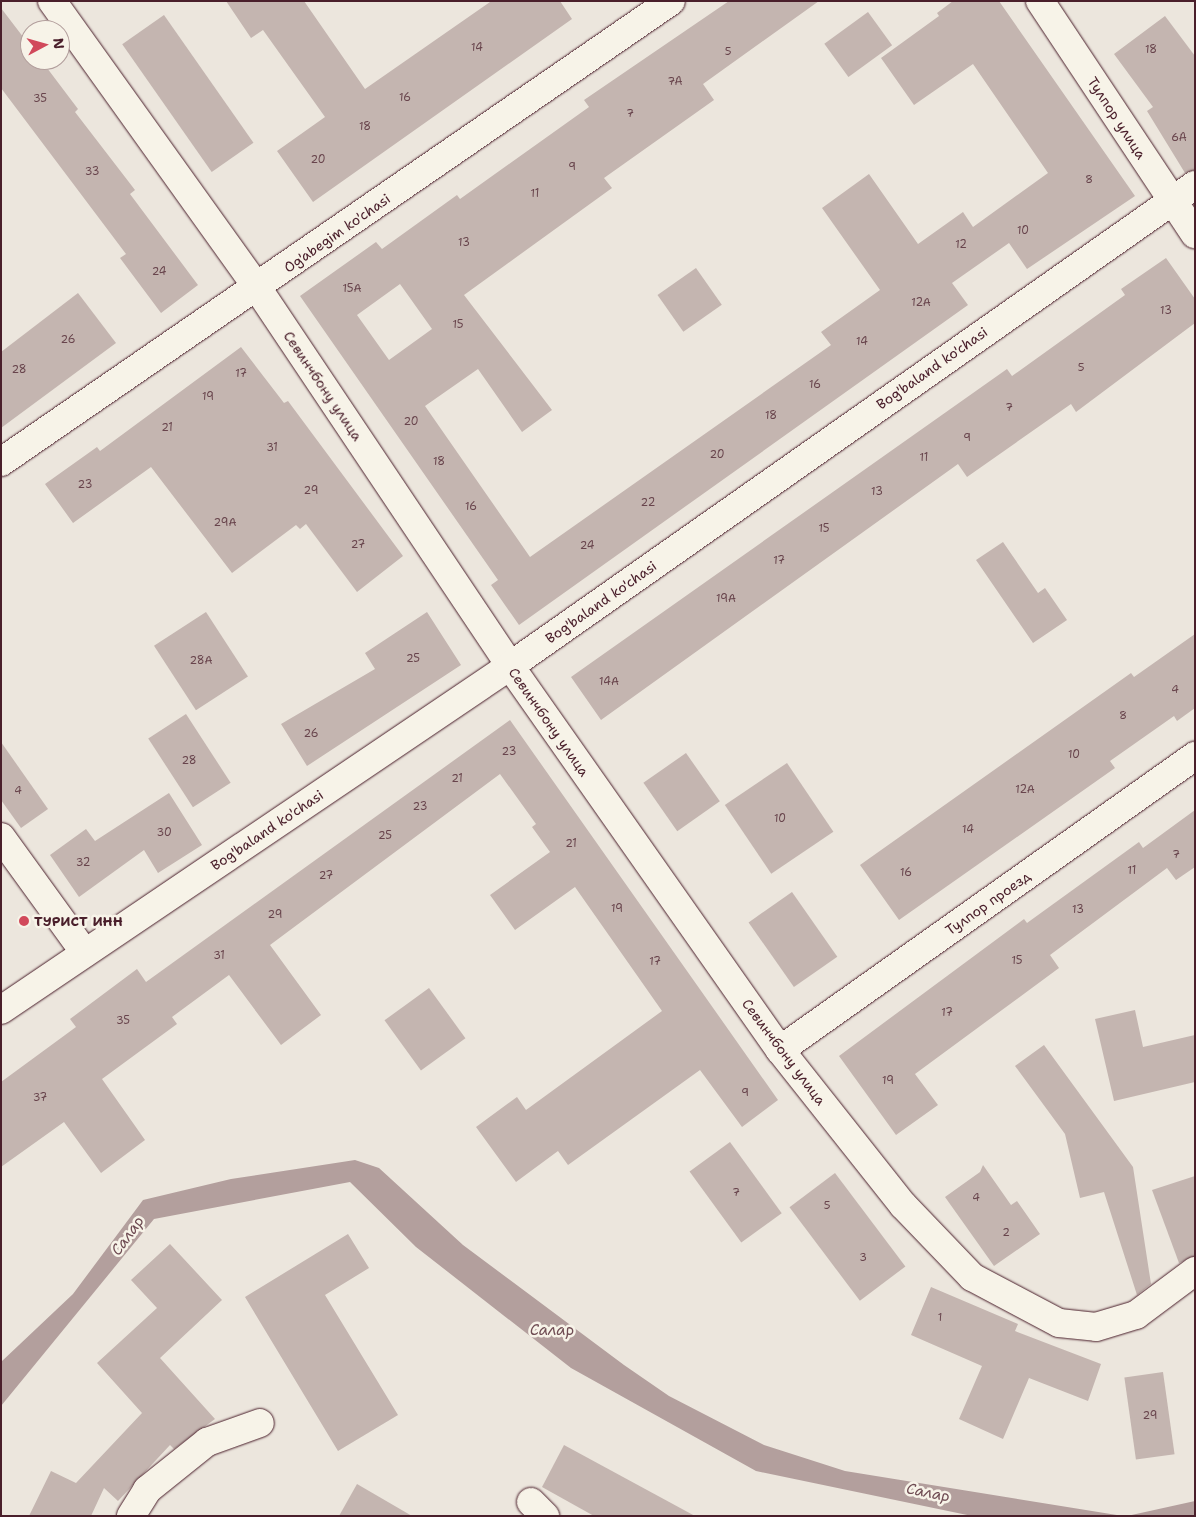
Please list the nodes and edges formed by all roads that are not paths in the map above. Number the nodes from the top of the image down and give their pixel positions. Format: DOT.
graph roads {
  1 [pos="52,1"];
  2 [pos="671,1"];
  3 [pos="1040,1"];
  4 [pos="1195,185"];
  5 [pos="1172,200"];
  6 [pos="1195,234"];
  7 [pos="258,289"];
  8 [pos="1,462"];
  9 [pos="510,666"];
  10 [pos="1195,756"];
  11 [pos="1,837"];
  12 [pos="85,953"];
  13 [pos="1,1010"];
  14 [pos="780,1050"];
  15 [pos="1195,1271"];
  16 [pos="260,1423"];
  17 [pos="131,1516"];
  1 -- 7 [label="street, Севинчбону улица"];
  2 -- 7 [label="street, Og'abegim ko'chasi"];
  3 -- 5 [label="street, Тулпор улица"];
  4 -- 5 [label="street, Bog'baland ko'chasi"];
  5 -- 6 [label="street, Тулпор улица"];
  5 -- 9 [label="street, Bog'baland ko'chasi"];
  7 -- 8 [label="street, Og'abegim ko'chasi"];
  7 -- 9 [label="street, Севинчбону улица"];
  9 -- 12 [label="street, Bog'baland ko'chasi"];
  9 -- 14 [label="street, Севинчбону улица"];
  10 -- 14 [label="street, Тулпор проезд"];
  11 -- 12 [label="street"];
  12 -- 13 [label="street, Bog'baland ko'chasi"];
  14 -- 15 [label="street, Севинчбону улица"];
  16 -- 17 [label="street"];
}
